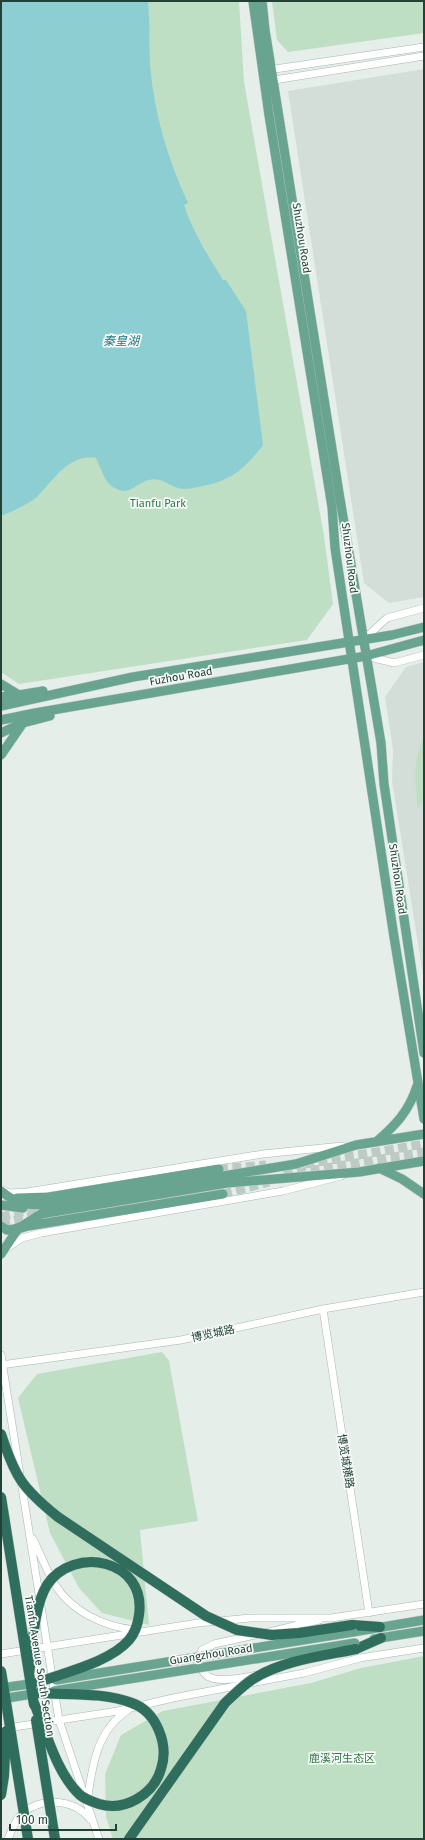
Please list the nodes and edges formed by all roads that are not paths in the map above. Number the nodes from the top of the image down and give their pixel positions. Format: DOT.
graph roads {
  1 [pos="254,1"];
  2 [pos="262,1"];
  3 [pos="424,47"];
  4 [pos="424,56"];
  5 [pos="267,71"];
  6 [pos="268,81"];
  7 [pos="424,608"];
  8 [pos="424,627"];
  9 [pos="363,640"];
  10 [pos="424,640"];
  11 [pos="350,642"];
  12 [pos="424,655"];
  13 [pos="366,656"];
  14 [pos="353,658"];
  15 [pos="133,677"];
  16 [pos="1,684"];
  17 [pos="19,695"];
  18 [pos="1,697"];
  19 [pos="126,698"];
  20 [pos="1,706"];
  21 [pos="1,720"];
  22 [pos="24,722"];
  23 [pos="1,733"];
  24 [pos="1,755"];
  25 [pos="424,1053"];
  26 [pos="417,1084"];
  27 [pos="424,1119"];
  28 [pos="424,1134"];
  29 [pos="375,1142"];
  30 [pos="356,1145"];
  31 [pos="424,1161"];
  32 [pos="379,1168"];
  33 [pos="219,1169"];
  34 [pos="359,1172"];
  35 [pos="3,1192"];
  36 [pos="223,1194"];
  37 [pos="424,1194"];
  38 [pos="1,1205"];
  39 [pos="30,1206"];
  40 [pos="1,1226"];
  41 [pos="18,1229"];
  42 [pos="2,1252"];
  43 [pos="424,1292"];
  44 [pos="323,1309"];
  45 [pos="1,1355"];
  46 [pos="2,1365"];
  47 [pos="1,1434"];
  48 [pos="1,1497"];
  49 [pos="29,1530"];
  50 [pos="424,1604"];
  51 [pos="369,1613"];
  52 [pos="331,1618"];
  53 [pos="424,1620"];
  54 [pos="352,1629"];
  55 [pos="147,1631"];
  56 [pos="424,1631"];
  57 [pos="381,1632"];
  58 [pos="48,1646"];
  59 [pos="424,1648"];
  60 [pos="357,1650"];
  61 [pos="1,1654"];
  62 [pos="29,1674"];
  63 [pos="1,1679"];
  64 [pos="39,1682"];
  65 [pos="39,1693"];
  66 [pos="1,1699"];
  67 [pos="34,1703"];
  68 [pos="132,1707"];
  69 [pos="8,1709"];
  70 [pos="59,1720"];
  71 [pos="1,1729"];
  72 [pos="1,1795"];
  73 [pos="87,1805"];
  74 [pos="94,1824"];
  75 [pos="8,1839"];
  76 [pos="28,1839"];
  77 [pos="55,1839"];
  78 [pos="99,1839"];
  79 [pos="129,1839"];
  1 -- 5 [label="main road, Shuzhou Road"];
  2 -- 5 [label="main road, Shuzhou Road"];
  3 -- 5 [label="street"];
  4 -- 6 [label="street"];
  5 -- 6 [label="main road, Shuzhou Road"];
  6 -- 9 [label="main road, Shuzhou Road"];
  6 -- 11 [label="main road, Shuzhou Road"];
  7 -- 9 [label="street"];
  8 -- 9 [label="main road, Fuzhou Road"];
  9 -- 11 [label="main road, Fuzhou Road"];
  9 -- 13 [label="main road, Shuzhou Road"];
  10 -- 13 [label="main road, Fuzhou Road"];
  11 -- 14 [label="main road, Shuzhou Road"];
  11 -- 15 [label="main road, Fuzhou Road"];
  12 -- 13 [label="street, Fuzhou Road"];
  13 -- 14 [label="main road, Fuzhou Road"];
  13 -- 25 [label="main road, Shuzhou Road"];
  14 -- 19 [label="main road, Fuzhou Road"];
  14 -- 26 [label="main road, Shuzhou Road"];
  15 -- 17 [label="main road"];
  15 -- 20 [label="main road, Fuzhou Road"];
  16 -- 17 [label="main road"];
  17 -- 18 [label="main road"];
  19 -- 21 [label="main road, Fuzhou Road"];
  19 -- 22 [label="main road"];
  22 -- 23 [label="main road"];
  22 -- 24 [label="main road"];
  26 -- 27 [label="main road, Shuzhou Road"];
  26 -- 29 [label="main road"];
  28 -- 29 [label="main road"];
  29 -- 30 [label="main road"];
  30 -- 35 [label="street"];
  30 -- 39 [label="main road"];
  31 -- 32 [label="main road"];
  32 -- 34 [label="main road"];
  32 -- 37 [label="main road"];
  33 -- 35 [label="main road"];
  34 -- 41 [label="main road"];
  34 -- 42 [label="street"];
  35 -- 39 [label="main road"];
  36 -- 41 [label="main road"];
  38 -- 39 [label="main road"];
  40 -- 41 [label="main road"];
  41 -- 42 [label="main road"];
  43 -- 44 [label="street, 博览城路"];
  44 -- 46 [label="street, 博览城路"];
  44 -- 51 [label="street, 博览城横路"];
  45 -- 46 [label="street"];
  46 -- 49 [label="street"];
  47 -- 54 [label="highway, bridge"];
  48 -- 62 [label="highway, Tianfu Avenue South Section, bridge"];
  49 -- 55 [label="street"];
  49 -- 58 [label="street"];
  50 -- 51 [label="street"];
  51 -- 52 [label="street"];
  52 -- 55 [label="street"];
  52 -- 60 [label="street"];
  53 -- 57 [label="main road"];
  54 -- 57 [label="highway"];
  54 -- 64 [label="main road, Guangzhou Road, bridge"];
  55 -- 58 [label="street"];
  56 -- 57 [label="main road"];
  57 -- 60 [label="highway"];
  58 -- 61 [label="street"];
  58 -- 70 [label="street"];
  59 -- 60 [label="street"];
  60 -- 65 [label="main road, Guangzhou Road, bridge"];
  60 -- 68 [label="street"];
  60 -- 79 [label="highway, bridge"];
  62 -- 64 [label="highway, bridge"];
  62 -- 67 [label="highway, Tianfu Avenue South Section, bridge"];
  63 -- 64 [label="main road, Guangzhou Road, bridge"];
  63 -- 69 [label="highway, bridge"];
  65 -- 66 [label="main road, Guangzhou Road, bridge"];
  65 -- 67 [label="highway, bridge"];
  67 -- 77 [label="highway, Tianfu Avenue South Section, bridge"];
  68 -- 70 [label="street"];
  68 -- 73 [label="street"];
  69 -- 72 [label="highway, bridge"];
  69 -- 76 [label="highway, bridge"];
  70 -- 71 [label="street"];
  70 -- 73 [label="street"];
  73 -- 74 [label="street"];
  74 -- 75 [label="street"];
  74 -- 78 [label="street"];
}
